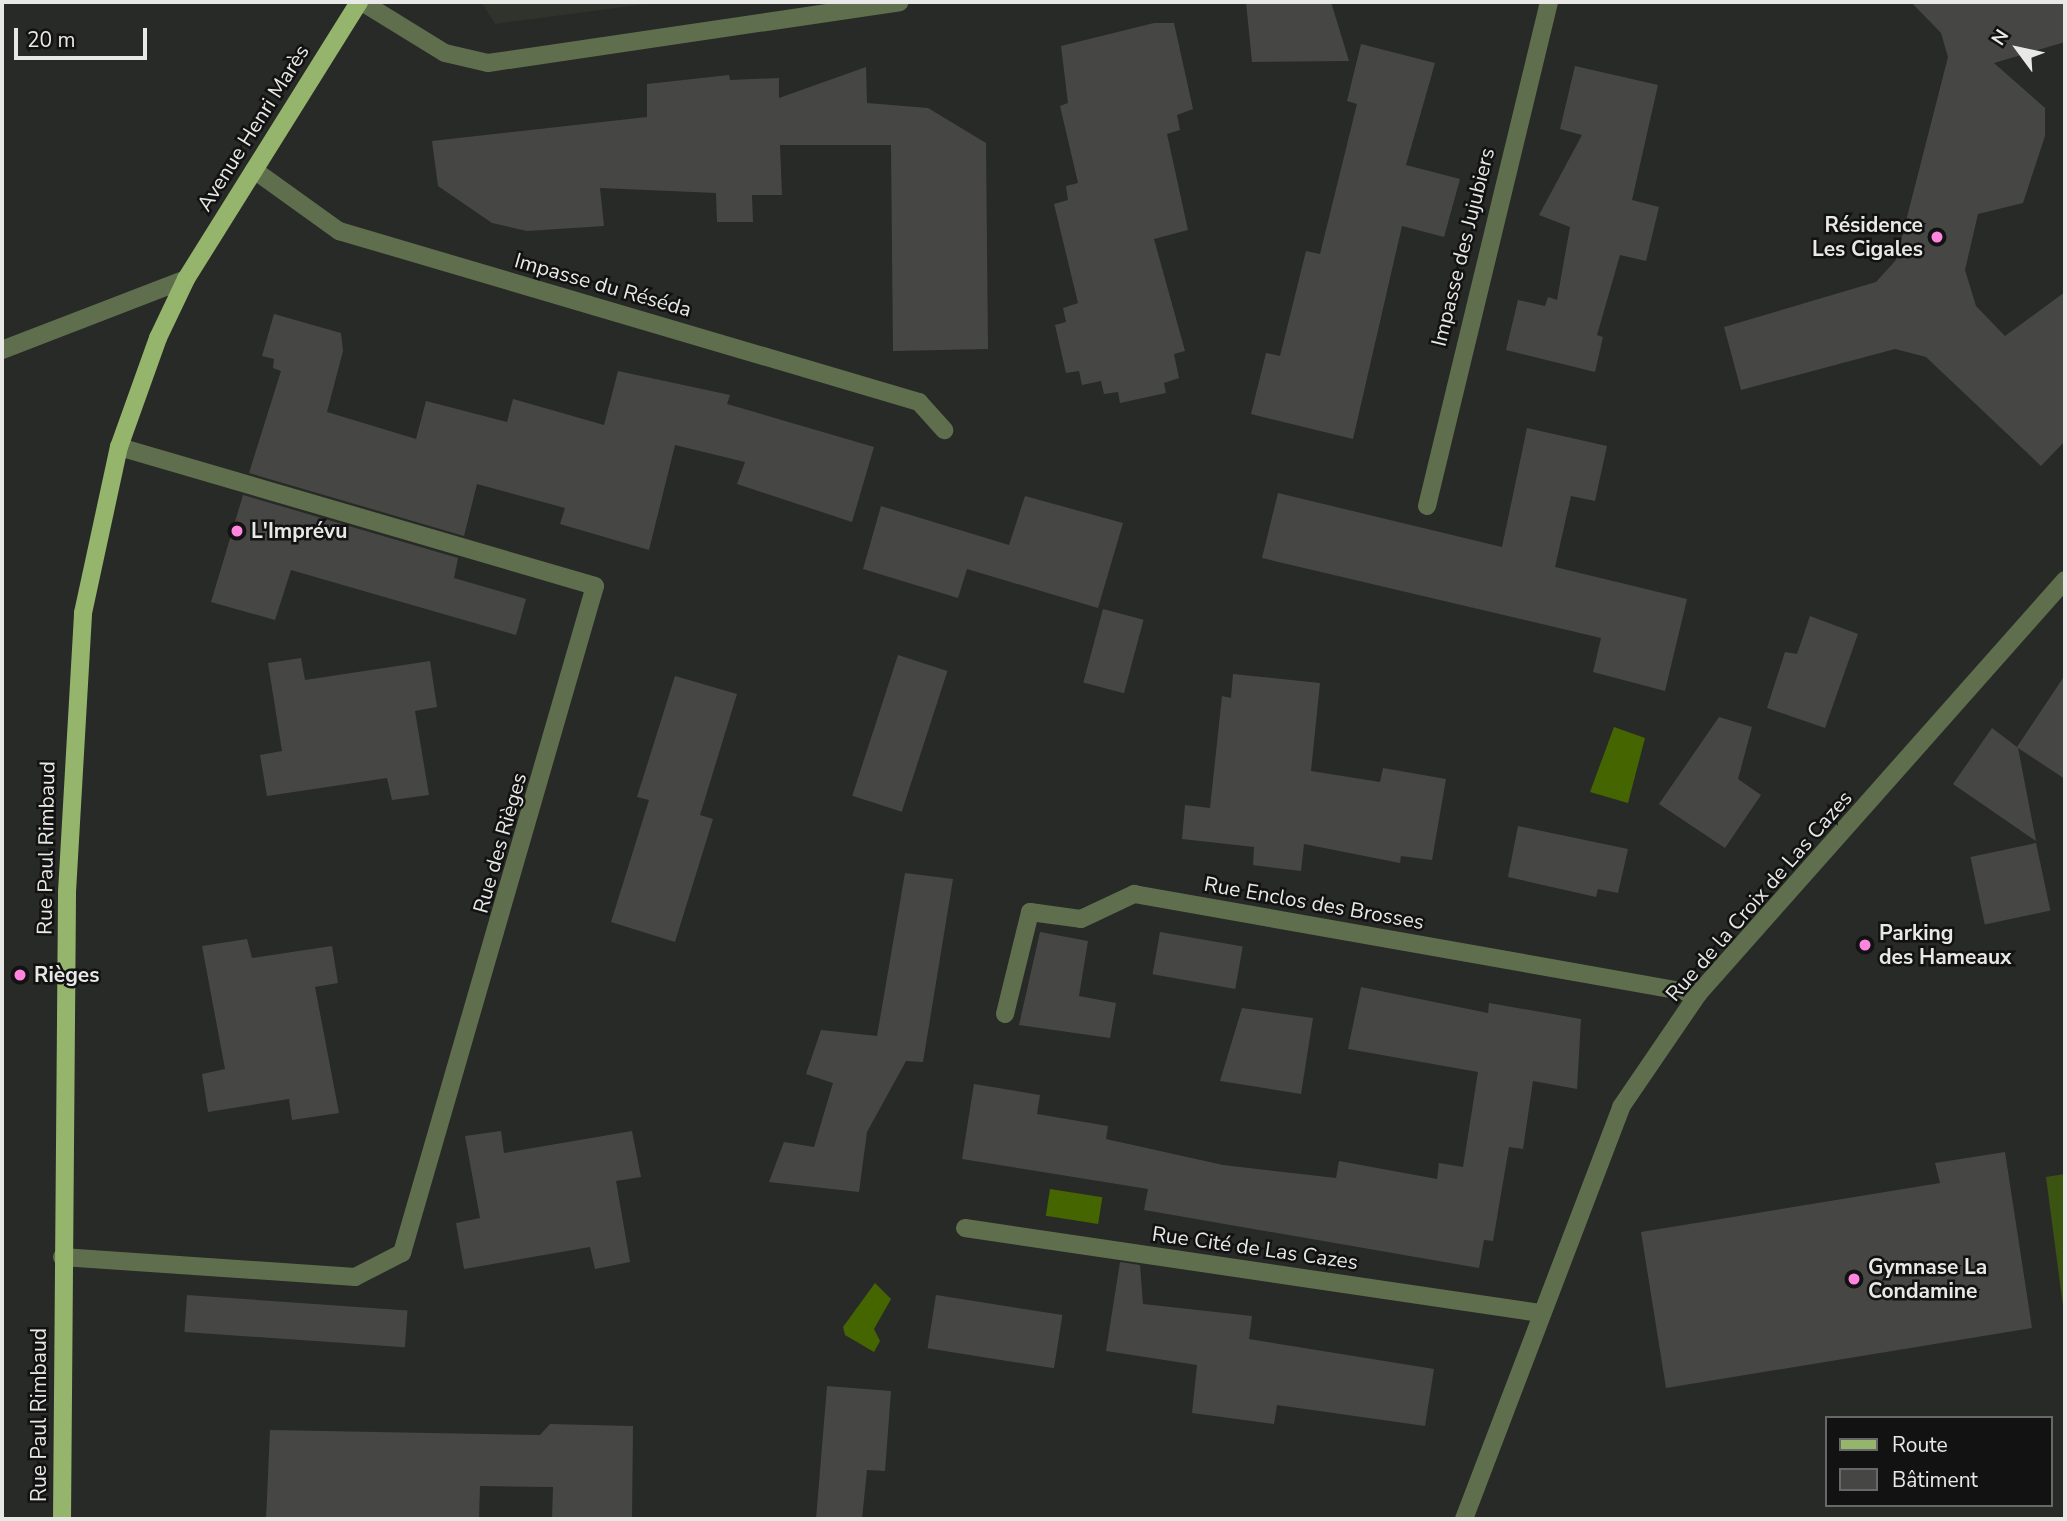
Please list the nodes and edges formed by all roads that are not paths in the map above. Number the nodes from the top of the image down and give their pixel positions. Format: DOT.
graph roads {
  1 [pos="361,2"];
  2 [pos="899,2"];
  3 [pos="1549,2"];
  4 [pos="254,170"];
  5 [pos="186,279"];
  6 [pos="2,350"];
  7 [pos="944,430"];
  8 [pos="119,447"];
  9 [pos="1427,506"];
  10 [pos="2065,580"];
  11 [pos="1698,994"];
  12 [pos="1004,1014"];
  13 [pos="965,1228"];
  14 [pos="62,1257"];
  15 [pos="1540,1312"];
  16 [pos="62,1519"];
  17 [pos="1464,1519"];
  1 -- 2 [label="street"];
  1 -- 4 [label="main road, Avenue Henri Marès"];
  3 -- 9 [label="street, Impasse des Jujubiers"];
  4 -- 5 [label="main road, Avenue Henri Marès"];
  4 -- 7 [label="street, Impasse du Réséda"];
  5 -- 6 [label="street"];
  5 -- 8 [label="main road, Rue Paul Rimbaud"];
  8 -- 14 [label="main road, Rue Paul Rimbaud"];
  8 -- 14 [label="street, Rue des Rièges"];
  10 -- 11 [label="street, Rue de la Croix de Las Cazes"];
  11 -- 12 [label="street, Rue Enclos des Brosses"];
  11 -- 15 [label="street, Rue de la Croix de Las Cazes"];
  13 -- 15 [label="street, Rue Cité de Las Cazes"];
  14 -- 16 [label="main road, Rue Paul Rimbaud"];
  15 -- 17 [label="street, Rue de la Croix de Las Cazes"];
}
